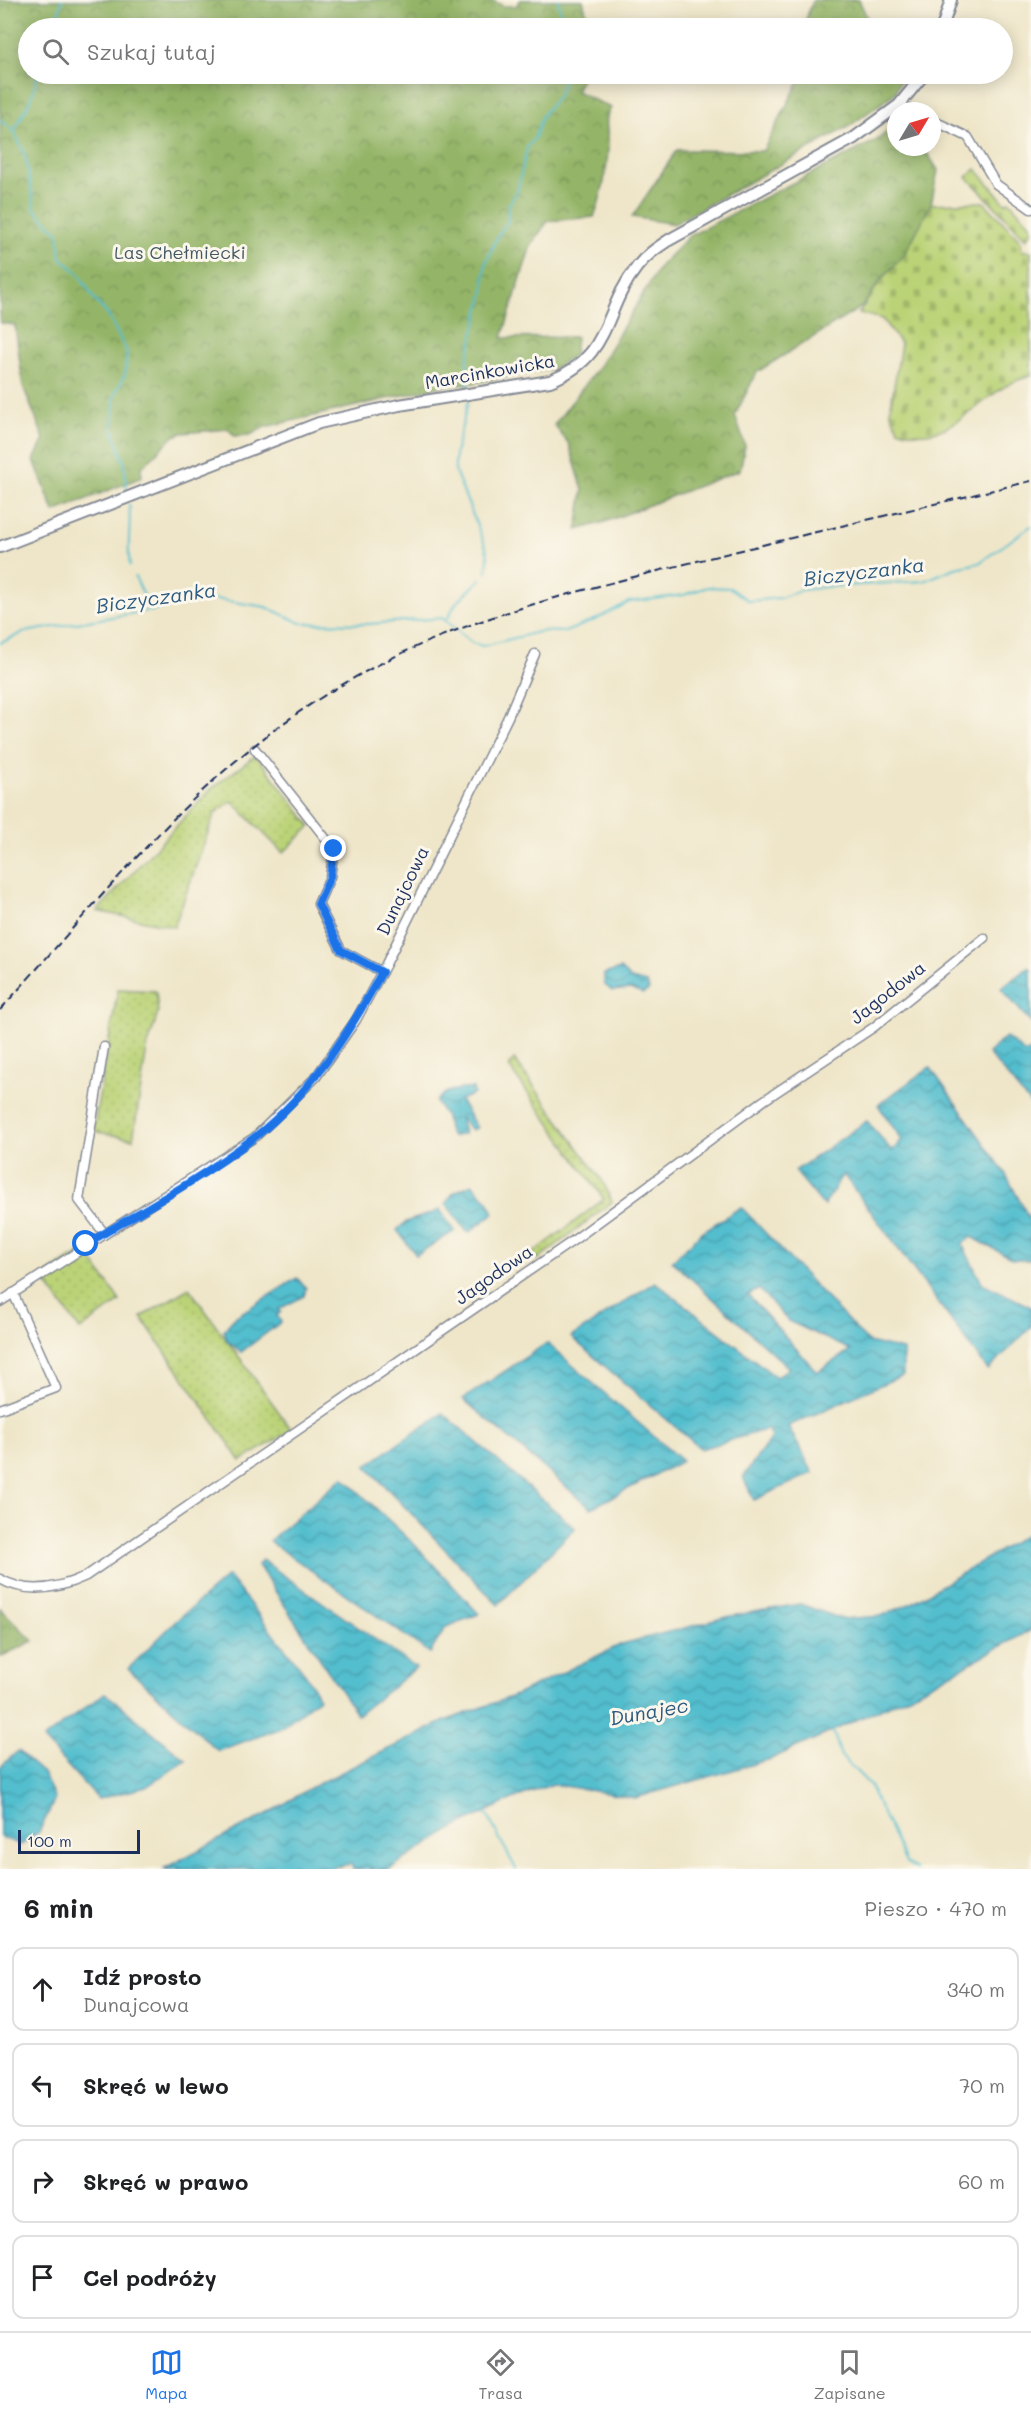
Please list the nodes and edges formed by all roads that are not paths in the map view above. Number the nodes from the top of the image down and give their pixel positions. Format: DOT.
graph roads {
  1 [pos="951,0"];
  2 [pos="945,18"];
  3 [pos="916,84"];
  4 [pos="901,102"];
  5 [pos="887,114"];
  6 [pos="941,124"];
  7 [pos="1031,209"];
  8 [pos="0,547"];
  9 [pos="535,654"];
  10 [pos="255,749"];
  11 [pos="984,938"];
  12 [pos="382,972"];
  13 [pos="104,1047"];
  14 [pos="104,1233"];
  15 [pos="13,1293"];
  16 [pos="0,1302"];
  17 [pos="0,1409"];
  18 [pos="0,1578"];
  1 -- 2 [label="street"];
  3 -- 4 [label="street, Marcinkowicka"];
  5 -- 8 [label="street, Marcinkowicka"];
  6 -- 7 [label="street"];
  9 -- 12 [label="street, Dunajcowa"];
  10 -- 12 [label="street"];
  11 -- 18 [label="street, Jagodowa"];
  12 -- 14 [label="street, Dunajcowa"];
  13 -- 14 [label="street"];
  14 -- 15 [label="street, Dunajcowa"];
  15 -- 16 [label="street, Dunajcowa"];
  15 -- 17 [label="street"];
}
